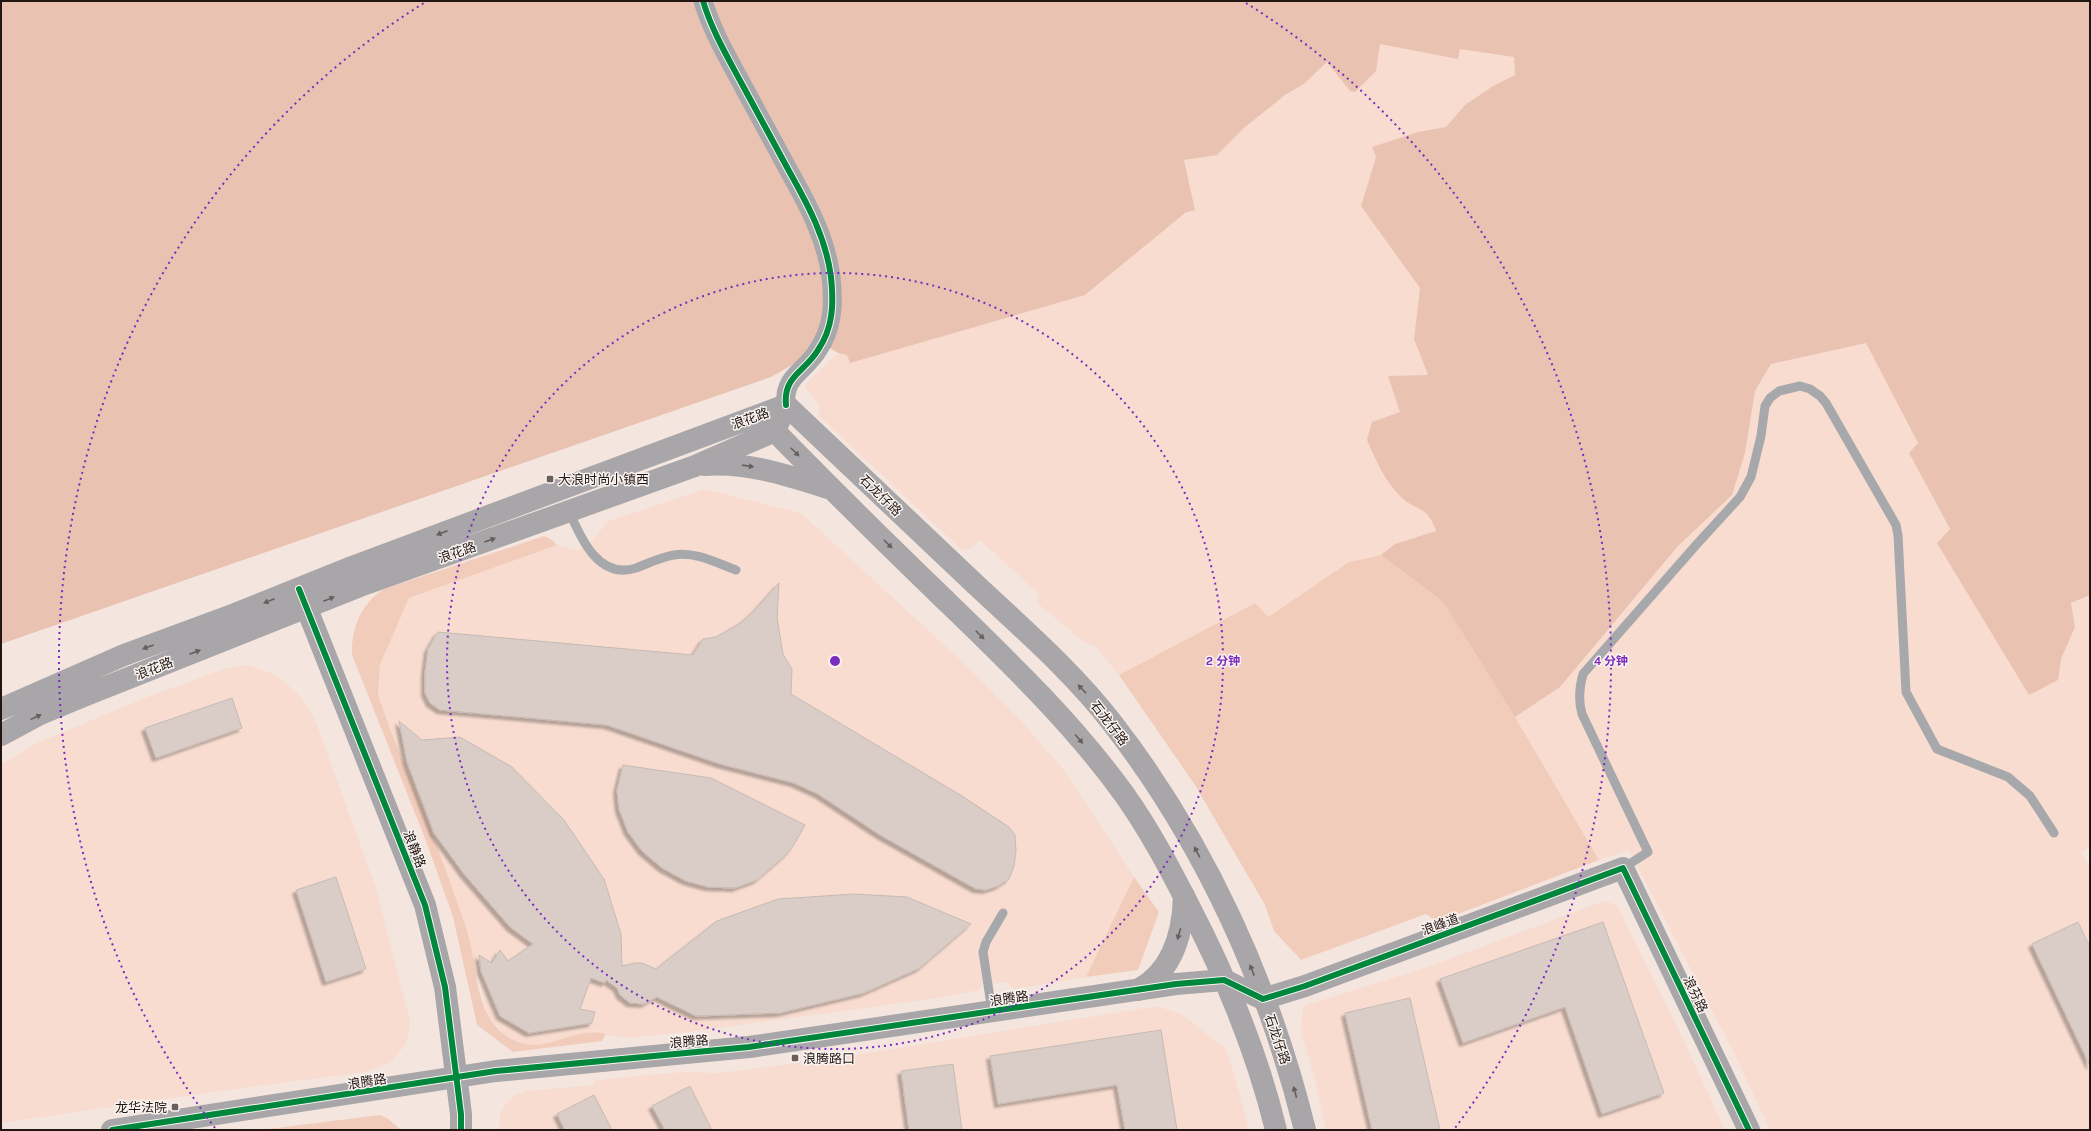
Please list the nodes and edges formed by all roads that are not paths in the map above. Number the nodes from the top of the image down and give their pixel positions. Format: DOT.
graph roads {
  1 [pos="703,1"];
  2 [pos="786,405"];
  3 [pos="758,415"];
  4 [pos="774,431"];
  5 [pos="695,466"];
  6 [pos="832,489"];
  7 [pos="569,510"];
  8 [pos="736,570"];
  9 [pos="303,598"];
  10 [pos="1,710"];
  11 [pos="1,734"];
  12 [pos="2054,833"];
  13 [pos="1624,868"];
  14 [pos="1184,896"];
  15 [pos="1003,913"];
  16 [pos="1224,980"];
  17 [pos="1137,991"];
  18 [pos="1263,999"];
  19 [pos="992,1011"];
  20 [pos="456,1077"];
  21 [pos="112,1130"];
  22 [pos="461,1130"];
  23 [pos="1276,1130"];
  24 [pos="1305,1130"];
  25 [pos="1749,1130"];
  1 -- 2 [label="street"];
  2 -- 3 [label="main road, 浪花路"];
  2 -- 4 [label="main road, 浪花路"];
  18 -- 2 [label="main road, 石龙仔路, one-way"];
  3 -- 4 [label="main road"];
  3 -- 9 [label="main road, 浪花路, one-way"];
  4 -- 5 [label="main road, 浪花路"];
  4 -- 6 [label="main road, one-way"];
  5 -- 6 [label="main road, one-way"];
  5 -- 7 [label="main road, 浪花路"];
  6 -- 14 [label="main road, one-way"];
  7 -- 8 [label="lane"];
  9 -- 7 [label="main road, 浪花路, one-way"];
  9 -- 10 [label="main road, 浪花路, one-way"];
  11 -- 9 [label="main road, 浪花路, one-way"];
  9 -- 20 [label="main road, 浪静路"];
  12 -- 13 [label="lane"];
  13 -- 18 [label="main road, 浪峰道"];
  13 -- 25 [label="main road, 浪芬路"];
  14 -- 16 [label="main road"];
  14 -- 17 [label="main road, one-way"];
  15 -- 19 [label="lane"];
  16 -- 17 [label="main road, 浪腾路"];
  16 -- 18 [label="main road"];
  16 -- 23 [label="main road"];
  17 -- 19 [label="main road, 浪腾路"];
  24 -- 18 [label="main road, 石龙仔路, one-way"];
  19 -- 20 [label="main road, 浪腾路"];
  20 -- 21 [label="main road, 浪腾路"];
  20 -- 22 [label="main road, 浪静路"];
}
